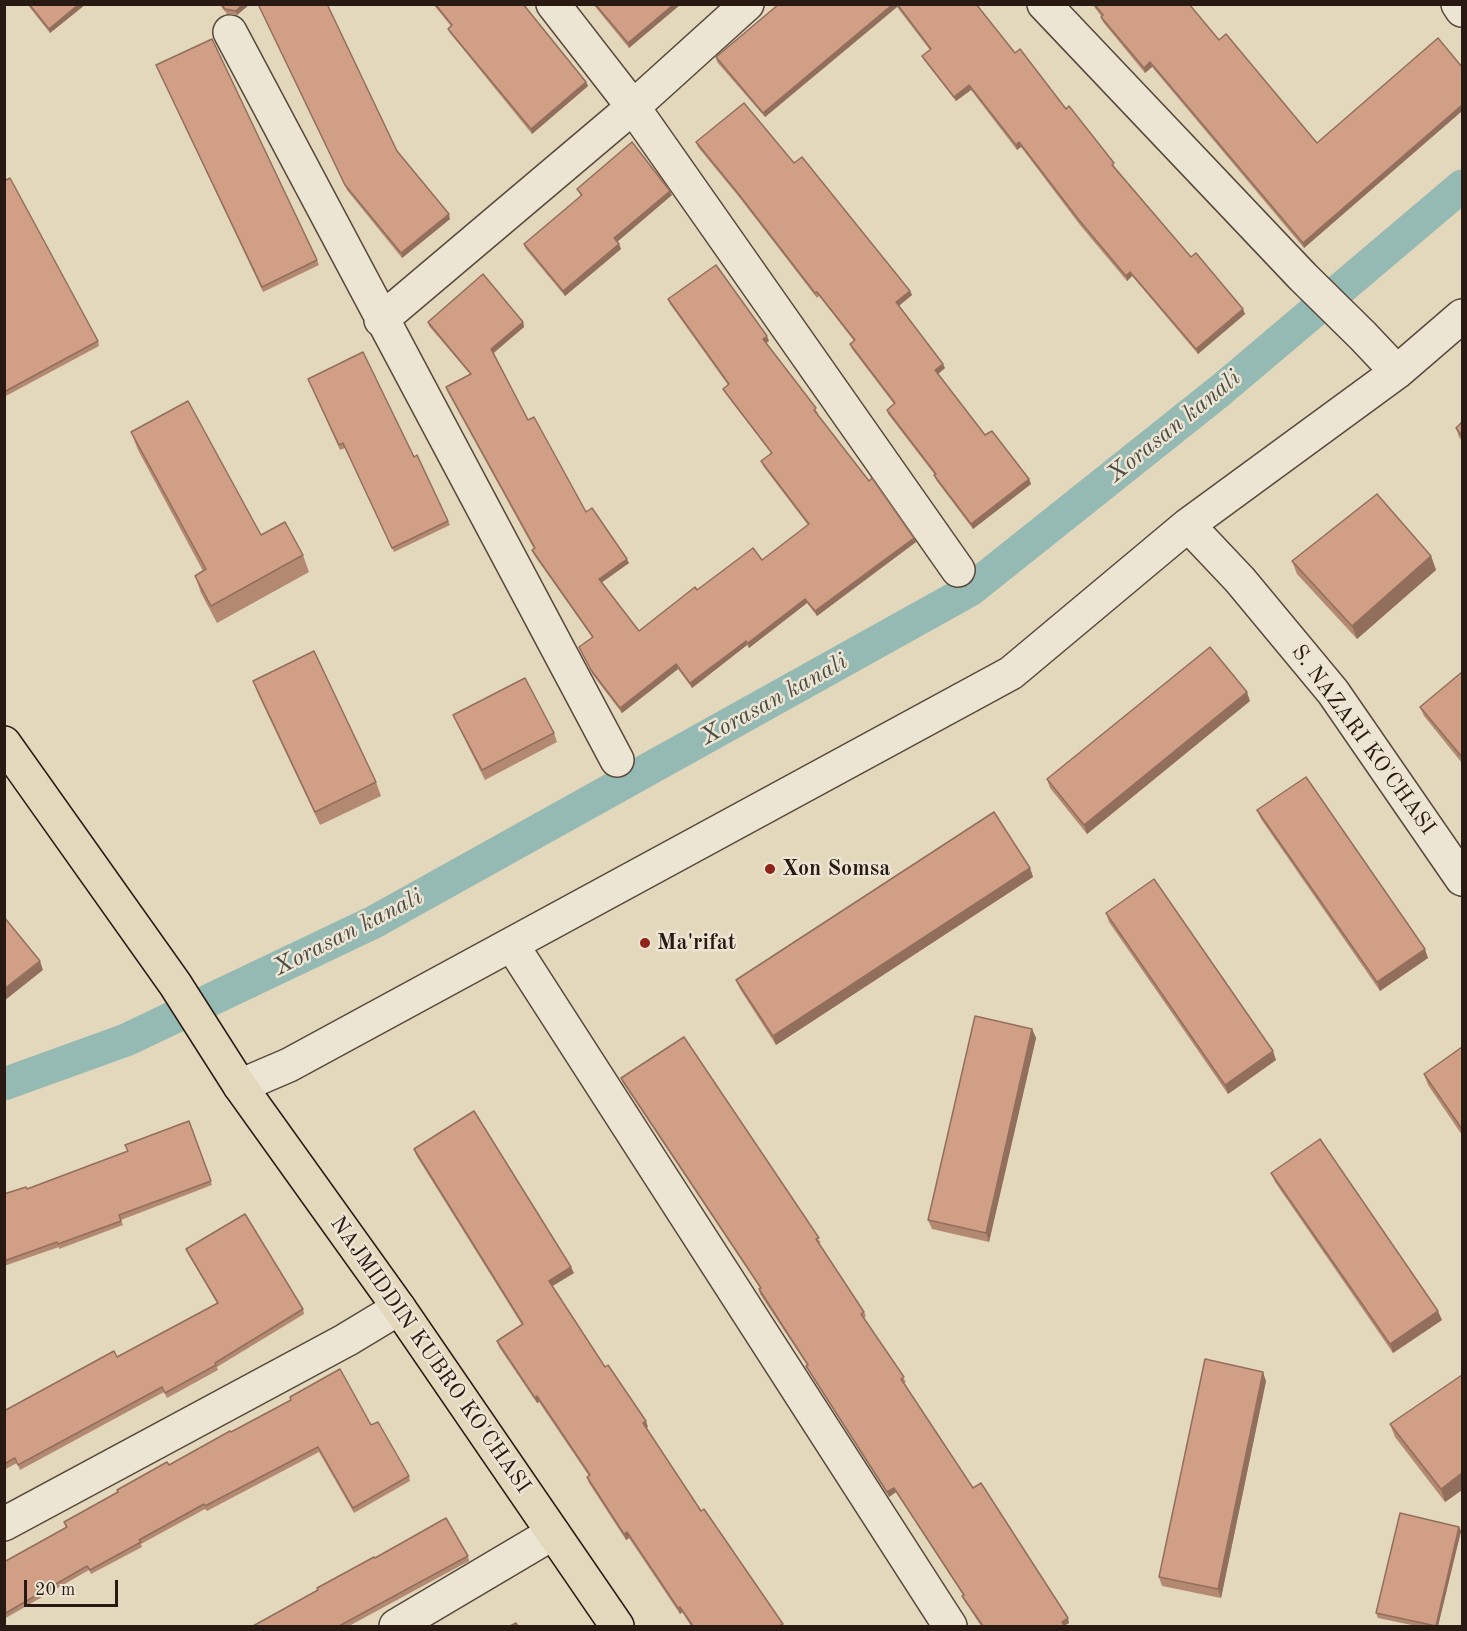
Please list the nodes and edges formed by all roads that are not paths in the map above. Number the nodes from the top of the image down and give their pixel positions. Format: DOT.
graph roads {
  1 [pos="553,4"];
  2 [pos="747,4"];
  3 [pos="1044,4"];
  4 [pos="1458,4"];
  5 [pos="1462,10"];
  6 [pos="230,32"];
  7 [pos="633,107"];
  8 [pos="1462,316"];
  9 [pos="381,320"];
  10 [pos="1397,372"];
  11 [pos="1188,525"];
  12 [pos="958,570"];
  13 [pos="4,743"];
  14 [pos="616,760"];
  15 [pos="1462,879"];
  16 [pos="512,945"];
  17 [pos="240,1086"];
  18 [pos="399,1308"];
  19 [pos="4,1524"];
  20 [pos="552,1533"];
  21 [pos="396,1626"];
  22 [pos="617,1626"];
  23 [pos="950,1626"];
  1 -- 7 [label="street"];
  2 -- 7 [label="street"];
  3 -- 10 [label="street"];
  4 -- 5 [label="street"];
  6 -- 9 [label="street"];
  7 -- 9 [label="street"];
  7 -- 12 [label="street"];
  8 -- 10 [label="street"];
  9 -- 14 [label="street"];
  10 -- 11 [label="street"];
  11 -- 15 [label="street, S. NAZARI KO'CHASI"];
  11 -- 16 [label="street"];
  13 -- 17 [label="main road, NAJMIDDIN KUBRO KO'CHASI"];
  16 -- 17 [label="street"];
  16 -- 23 [label="street"];
  17 -- 18 [label="main road, NAJMIDDIN KUBRO KO'CHASI"];
  18 -- 19 [label="street"];
  18 -- 20 [label="main road, NAJMIDDIN KUBRO KO'CHASI"];
  20 -- 21 [label="street"];
  20 -- 22 [label="main road, NAJMIDDIN KUBRO KO'CHASI"];
}
